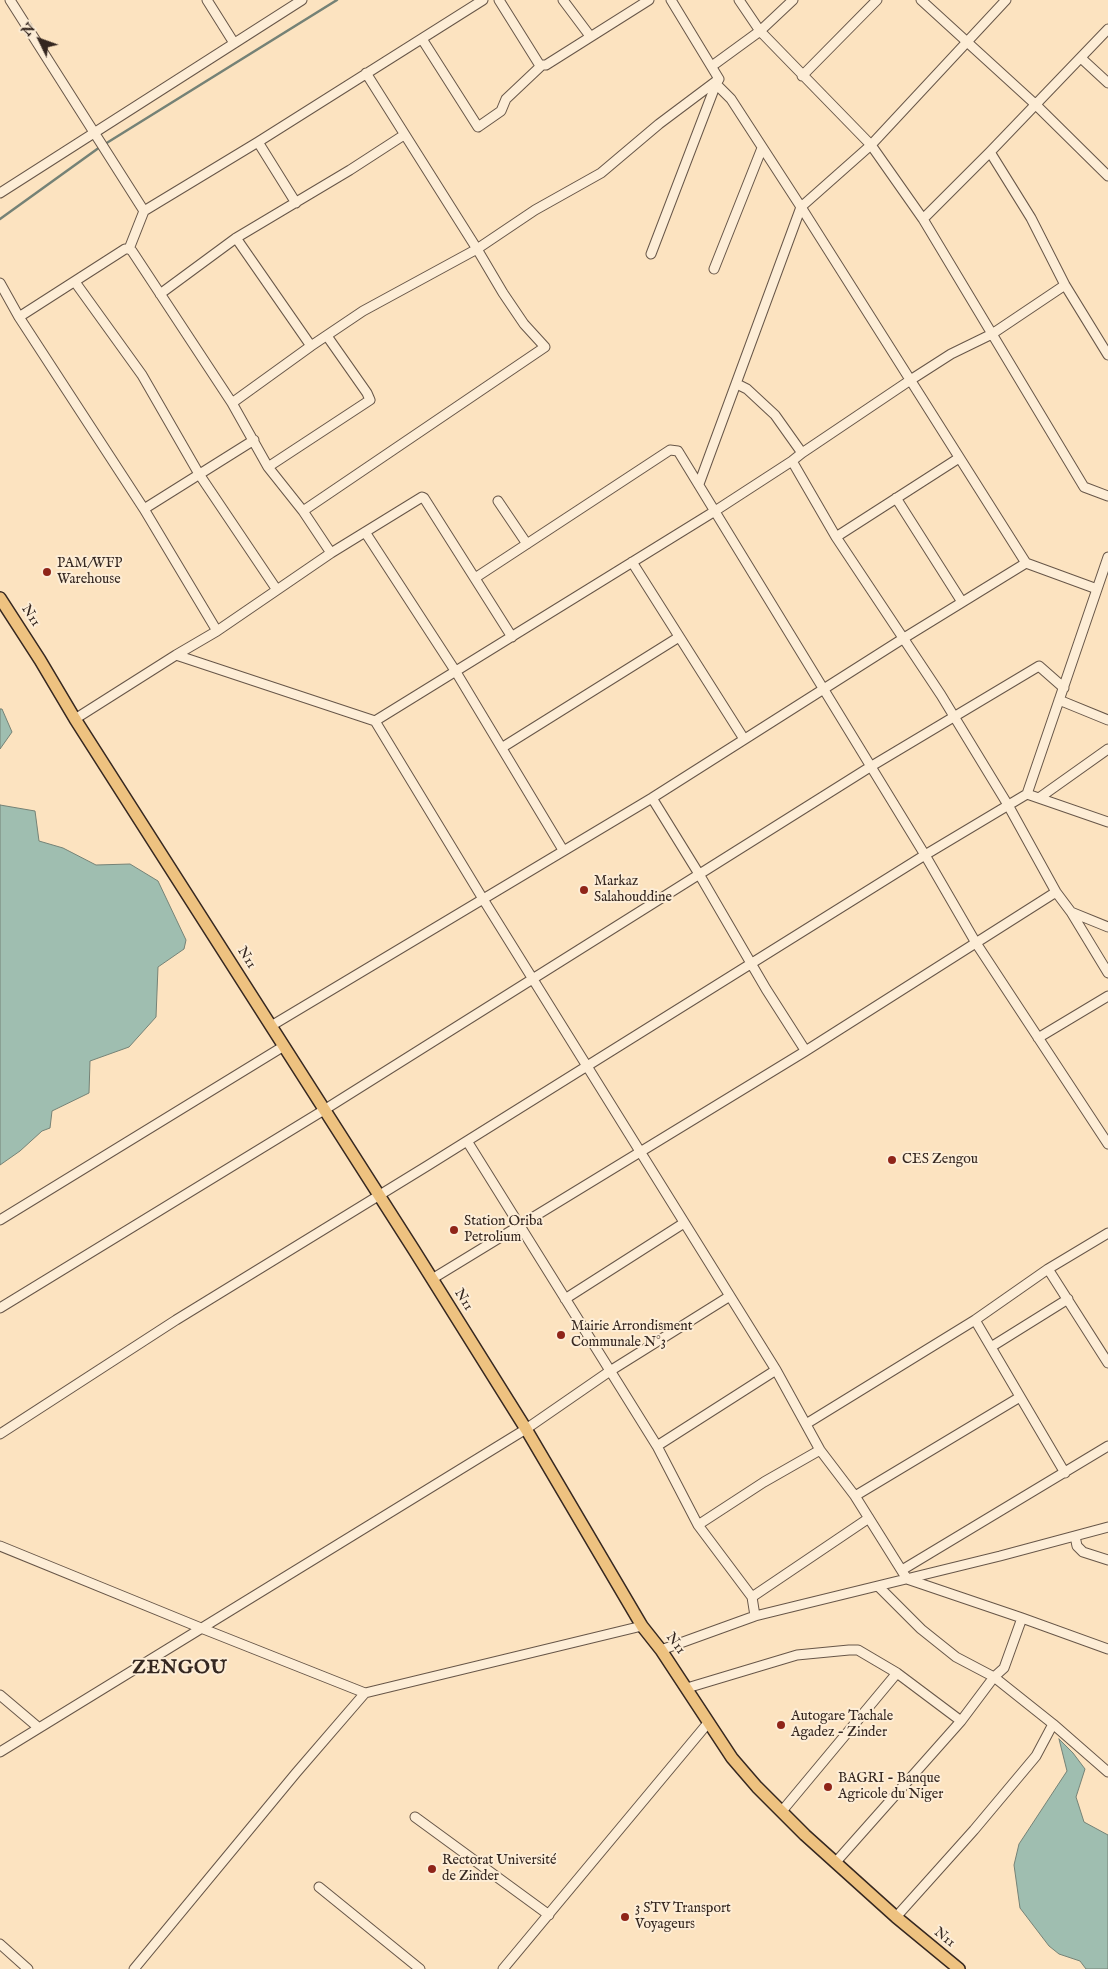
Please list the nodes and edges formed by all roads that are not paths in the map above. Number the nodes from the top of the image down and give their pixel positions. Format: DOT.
graph roads {
  1 [pos="10,0"];
  2 [pos="207,0"];
  3 [pos="302,0"];
  4 [pos="483,0"];
  5 [pos="499,0"];
  6 [pos="563,0"];
  7 [pos="649,0"];
  8 [pos="671,0"];
  9 [pos="739,0"];
  10 [pos="793,0"];
  11 [pos="877,0"];
  12 [pos="921,0"];
  13 [pos="1006,0"];
  14 [pos="1108,29"];
  15 [pos="760,31"];
  16 [pos="590,36"];
  17 [pos="422,39"];
  18 [pos="967,42"];
  19 [pos="234,44"];
  20 [pos="1080,58"];
  21 [pos="542,65"];
  22 [pos="712,66"];
  23 [pos="366,73"];
  24 [pos="802,76"];
  25 [pos="718,81"];
  26 [pos="1108,83"];
  27 [pos="1035,104"];
  28 [pos="94,133"];
  29 [pos="404,135"];
  30 [pos="258,142"];
  31 [pos="870,145"];
  32 [pos="762,148"];
  33 [pos="990,152"];
  34 [pos="1108,176"];
  35 [pos="0,193"];
  36 [pos="296,202"];
  37 [pos="801,208"];
  38 [pos="144,211"];
  39 [pos="923,219"];
  40 [pos="236,238"];
  41 [pos="477,248"];
  42 [pos="129,249"];
  43 [pos="652,254"];
  44 [pos="714,269"];
  45 [pos="75,282"];
  46 [pos="0,283"];
  47 [pos="1065,285"];
  48 [pos="160,294"];
  49 [pos="19,317"];
  50 [pos="992,334"];
  51 [pos="328,336"];
  52 [pos="311,346"];
  53 [pos="1108,355"];
  54 [pos="912,380"];
  55 [pos="737,384"];
  56 [pos="232,403"];
  57 [pos="254,440"];
  58 [pos="802,453"];
  59 [pos="959,458"];
  60 [pos="792,462"];
  61 [pos="268,467"];
  62 [pos="199,474"];
  63 [pos="700,484"];
  64 [pos="1108,496"];
  65 [pos="896,498"];
  66 [pos="498,502"];
  67 [pos="144,509"];
  68 [pos="715,510"];
  69 [pos="303,511"];
  70 [pos="365,532"];
  71 [pos="836,537"];
  72 [pos="527,544"];
  73 [pos="331,553"];
  74 [pos="1108,557"];
  75 [pos="632,562"];
  76 [pos="1026,563"];
  77 [pos="475,578"];
  78 [pos="1096,589"];
  79 [pos="277,590"];
  80 [pos="0,598"];
  81 [pos="962,602"];
  82 [pos="217,632"];
  83 [pos="512,637"];
  84 [pos="679,637"];
  85 [pos="904,638"];
  86 [pos="176,655"];
  87 [pos="456,672"];
  88 [pos="1064,688"];
  89 [pos="823,689"];
  90 [pos="1059,700"];
  91 [pos="954,718"];
  92 [pos="75,719"];
  93 [pos="1108,720"];
  94 [pos="375,721"];
  95 [pos="744,739"];
  96 [pos="503,747"];
  97 [pos="1108,750"];
  98 [pos="870,767"];
  99 [pos="1027,794"];
  100 [pos="652,798"];
  101 [pos="1039,798"];
  102 [pos="1008,805"];
  103 [pos="1108,822"];
  104 [pos="564,850"];
  105 [pos="925,855"];
  106 [pos="700,874"];
  107 [pos="1056,892"];
  108 [pos="483,899"];
  109 [pos="1071,912"];
  110 [pos="1108,927"];
  111 [pos="976,942"];
  112 [pos="751,964"];
  113 [pos="1108,972"];
  114 [pos="532,978"];
  115 [pos="1108,996"];
  116 [pos="271,1026"];
  117 [pos="1038,1038"];
  118 [pos="284,1046"];
  119 [pos="805,1050"];
  120 [pos="587,1066"];
  121 [pos="324,1110"];
  122 [pos="467,1141"];
  123 [pos="1108,1144"];
  124 [pos="639,1152"];
  125 [pos="379,1194"];
  126 [pos="0,1220"];
  127 [pos="684,1223"];
  128 [pos="519,1225"];
  129 [pos="1108,1233"];
  130 [pos="1048,1269"];
  131 [pos="432,1279"];
  132 [pos="730,1296"];
  133 [pos="565,1299"];
  134 [pos="1068,1299"];
  135 [pos="0,1308"];
  136 [pos="975,1320"];
  137 [pos="991,1348"];
  138 [pos="1104,1348"];
  139 [pos="1108,1363"];
  140 [pos="776,1370"];
  141 [pos="610,1371"];
  142 [pos="1020,1397"];
  143 [pos="806,1424"];
  144 [pos="526,1429"];
  145 [pos="0,1434"];
  146 [pos="657,1446"];
  147 [pos="1108,1446"];
  148 [pos="820,1450"];
  149 [pos="1065,1473"];
  150 [pos="855,1496"];
  151 [pos="869,1518"];
  152 [pos="698,1525"];
  153 [pos="1108,1527"];
  154 [pos="1076,1536"];
  155 [pos="0,1546"];
  156 [pos="1108,1560"];
  157 [pos="902,1570"];
  158 [pos="907,1579"];
  159 [pos="878,1586"];
  160 [pos="752,1597"];
  161 [pos="755,1616"];
  162 [pos="1022,1618"];
  163 [pos="642,1626"];
  164 [pos="201,1628"];
  165 [pos="1108,1649"];
  166 [pos="661,1650"];
  167 [pos="897,1673"];
  168 [pos="994,1677"];
  169 [pos="687,1688"];
  170 [pos="365,1693"];
  171 [pos="0,1696"];
  172 [pos="961,1722"];
  173 [pos="708,1723"];
  174 [pos="1053,1724"];
  175 [pos="39,1728"];
  176 [pos="0,1752"];
  177 [pos="1108,1772"];
  178 [pos="782,1811"];
  179 [pos="415,1816"];
  180 [pos="835,1863"];
  181 [pos="320,1887"];
  182 [pos="549,1915"];
  183 [pos="896,1917"];
  184 [pos="0,1944"];
  185 [pos="28,1969"];
  186 [pos="134,1969"];
  187 [pos="420,1969"];
  188 [pos="503,1969"];
  189 [pos="959,1969"];
  1 -- 28 [label="street"];
  2 -- 19 [label="street"];
  3 -- 19 [label="street"];
  4 -- 17 [label="street"];
  5 -- 21 [label="street"];
  6 -- 16 [label="street"];
  7 -- 16 [label="street"];
  8 -- 22 [label="street"];
  9 -- 15 [label="street"];
  10 -- 15 [label="street"];
  11 -- 24 [label="street"];
  12 -- 18 [label="street"];
  13 -- 18 [label="street"];
  14 -- 20 [label="street"];
  15 -- 22 [label="street"];
  15 -- 24 [label="street"];
  16 -- 21 [label="street"];
  17 -- 21 [label="street"];
  17 -- 23 [label="street"];
  18 -- 27 [label="street"];
  18 -- 31 [label="street"];
  19 -- 28 [label="street"];
  20 -- 26 [label="street"];
  20 -- 27 [label="street"];
  22 -- 25 [label="street"];
  23 -- 29 [label="street"];
  23 -- 30 [label="street"];
  24 -- 31 [label="street"];
  25 -- 32 [label="street"];
  25 -- 41 [label="street"];
  25 -- 43 [label="street"];
  27 -- 33 [label="street"];
  27 -- 34 [label="street"];
  28 -- 35 [label="street"];
  28 -- 38 [label="street"];
  29 -- 36 [label="street"];
  29 -- 41 [label="street"];
  30 -- 36 [label="street"];
  30 -- 38 [label="street"];
  31 -- 37 [label="street"];
  31 -- 39 [label="street"];
  32 -- 37 [label="street"];
  32 -- 44 [label="street"];
  33 -- 39 [label="street"];
  33 -- 47 [label="street"];
  36 -- 40 [label="street"];
  37 -- 54 [label="street"];
  37 -- 55 [label="street"];
  38 -- 42 [label="street"];
  39 -- 50 [label="street"];
  40 -- 48 [label="street"];
  40 -- 52 [label="street"];
  41 -- 51 [label="street"];
  41 -- 69 [label="street"];
  42 -- 45 [label="street"];
  42 -- 48 [label="street"];
  45 -- 49 [label="street"];
  45 -- 62 [label="street"];
  46 -- 49 [label="street"];
  47 -- 50 [label="street"];
  47 -- 53 [label="street"];
  48 -- 56 [label="street"];
  49 -- 67 [label="street"];
  50 -- 54 [label="street"];
  50 -- 64 [label="street"];
  51 -- 52 [label="street"];
  51 -- 61 [label="street"];
  52 -- 56 [label="street"];
  54 -- 58 [label="street"];
  54 -- 59 [label="street"];
  55 -- 58 [label="street"];
  55 -- 63 [label="street"];
  56 -- 57 [label="street"];
  57 -- 61 [label="street"];
  57 -- 62 [label="street"];
  58 -- 60 [label="street"];
  59 -- 65 [label="street"];
  59 -- 76 [label="street"];
  60 -- 68 [label="street"];
  60 -- 71 [label="street"];
  61 -- 69 [label="street"];
  62 -- 67 [label="street"];
  62 -- 79 [label="street"];
  63 -- 68 [label="street"];
  63 -- 72 [label="street"];
  65 -- 71 [label="street"];
  65 -- 81 [label="street"];
  66 -- 72 [label="street"];
  67 -- 82 [label="street"];
  68 -- 75 [label="street"];
  68 -- 89 [label="street"];
  69 -- 73 [label="street"];
  70 -- 73 [label="street"];
  70 -- 77 [label="street"];
  70 -- 87 [label="street"];
  71 -- 85 [label="street"];
  72 -- 77 [label="street"];
  73 -- 79 [label="street"];
  74 -- 78 [label="street"];
  75 -- 83 [label="street"];
  75 -- 84 [label="street"];
  76 -- 78 [label="street"];
  76 -- 81 [label="street"];
  77 -- 83 [label="street"];
  78 -- 88 [label="street"];
  79 -- 82 [label="street"];
  80 -- 92 [label="main road, N11"];
  81 -- 85 [label="street"];
  82 -- 86 [label="street"];
  83 -- 87 [label="street"];
  84 -- 95 [label="street"];
  84 -- 96 [label="street"];
  85 -- 89 [label="street"];
  85 -- 91 [label="street"];
  86 -- 92 [label="street"];
  86 -- 94 [label="street"];
  87 -- 94 [label="street"];
  87 -- 96 [label="street"];
  88 -- 90 [label="street"];
  88 -- 91 [label="street"];
  89 -- 95 [label="street"];
  89 -- 98 [label="street"];
  90 -- 93 [label="street"];
  90 -- 99 [label="street"];
  91 -- 98 [label="street"];
  91 -- 102 [label="street"];
  92 -- 116 [label="main road, N11"];
  94 -- 108 [label="street"];
  95 -- 100 [label="street"];
  96 -- 104 [label="street"];
  97 -- 101 [label="street"];
  98 -- 105 [label="street"];
  98 -- 106 [label="street"];
  99 -- 101 [label="street"];
  99 -- 102 [label="street"];
  100 -- 104 [label="street"];
  100 -- 106 [label="street"];
  101 -- 103 [label="street"];
  102 -- 105 [label="street"];
  102 -- 107 [label="street"];
  104 -- 108 [label="street"];
  105 -- 111 [label="street"];
  105 -- 112 [label="street"];
  106 -- 112 [label="street"];
  106 -- 114 [label="street"];
  107 -- 109 [label="street"];
  107 -- 111 [label="street"];
  108 -- 114 [label="street"];
  108 -- 116 [label="street"];
  109 -- 110 [label="street"];
  109 -- 113 [label="street"];
  111 -- 117 [label="street"];
  111 -- 119 [label="street"];
  112 -- 119 [label="street"];
  112 -- 120 [label="street"];
  114 -- 120 [label="street"];
  114 -- 121 [label="street"];
  115 -- 117 [label="street"];
  116 -- 118 [label="main road, N11"];
  117 -- 123 [label="street"];
  118 -- 121 [label="main road, N11"];
  118 -- 126 [label="street"];
  119 -- 124 [label="street"];
  120 -- 122 [label="street"];
  120 -- 124 [label="street"];
  121 -- 125 [label="main road, N11"];
  121 -- 135 [label="street"];
  122 -- 125 [label="street"];
  122 -- 128 [label="street"];
  124 -- 127 [label="street"];
  124 -- 128 [label="street"];
  125 -- 131 [label="main road, N11"];
  125 -- 145 [label="street"];
  127 -- 132 [label="street"];
  127 -- 133 [label="street"];
  128 -- 131 [label="street"];
  128 -- 133 [label="street"];
  129 -- 130 [label="street"];
  130 -- 134 [label="street"];
  130 -- 136 [label="street"];
  131 -- 144 [label="main road, N11"];
  132 -- 140 [label="street"];
  132 -- 141 [label="street"];
  133 -- 141 [label="street"];
  134 -- 137 [label="street"];
  134 -- 138 [label="street"];
  136 -- 137 [label="street"];
  136 -- 143 [label="street"];
  137 -- 142 [label="street"];
  138 -- 139 [label="street"];
  140 -- 143 [label="street"];
  140 -- 146 [label="street"];
  141 -- 144 [label="street"];
  141 -- 146 [label="street"];
  142 -- 149 [label="street"];
  142 -- 150 [label="street"];
  143 -- 148 [label="street"];
  144 -- 163 [label="main road, N11"];
  144 -- 164 [label="street"];
  146 -- 152 [label="street"];
  147 -- 149 [label="street"];
  148 -- 150 [label="street"];
  148 -- 152 [label="street"];
  149 -- 157 [label="street"];
  150 -- 151 [label="street"];
  151 -- 157 [label="street"];
  151 -- 160 [label="street"];
  152 -- 160 [label="street"];
  153 -- 154 [label="street"];
  154 -- 156 [label="street"];
  154 -- 158 [label="street"];
  155 -- 164 [label="street"];
  157 -- 158 [label="street"];
  158 -- 159 [label="street"];
  158 -- 162 [label="street"];
  159 -- 161 [label="street"];
  159 -- 168 [label="street"];
  160 -- 161 [label="street"];
  161 -- 166 [label="street"];
  162 -- 165 [label="street"];
  162 -- 168 [label="street"];
  163 -- 166 [label="main road, N11"];
  163 -- 170 [label="street"];
  164 -- 170 [label="street"];
  164 -- 175 [label="street"];
  166 -- 169 [label="main road, N11"];
  167 -- 169 [label="street"];
  167 -- 172 [label="street"];
  167 -- 178 [label="street"];
  168 -- 172 [label="street"];
  168 -- 174 [label="street"];
  169 -- 173 [label="main road, N11"];
  170 -- 186 [label="street"];
  171 -- 175 [label="street"];
  172 -- 180 [label="street"];
  173 -- 178 [label="main road, N11"];
  173 -- 182 [label="street"];
  174 -- 177 [label="street"];
  174 -- 183 [label="street"];
  175 -- 176 [label="street"];
  178 -- 180 [label="main road, N11"];
  179 -- 182 [label="street"];
  180 -- 183 [label="main road, N11"];
  181 -- 187 [label="street"];
  182 -- 188 [label="street"];
  183 -- 189 [label="main road, N11"];
  184 -- 185 [label="street"];
}
